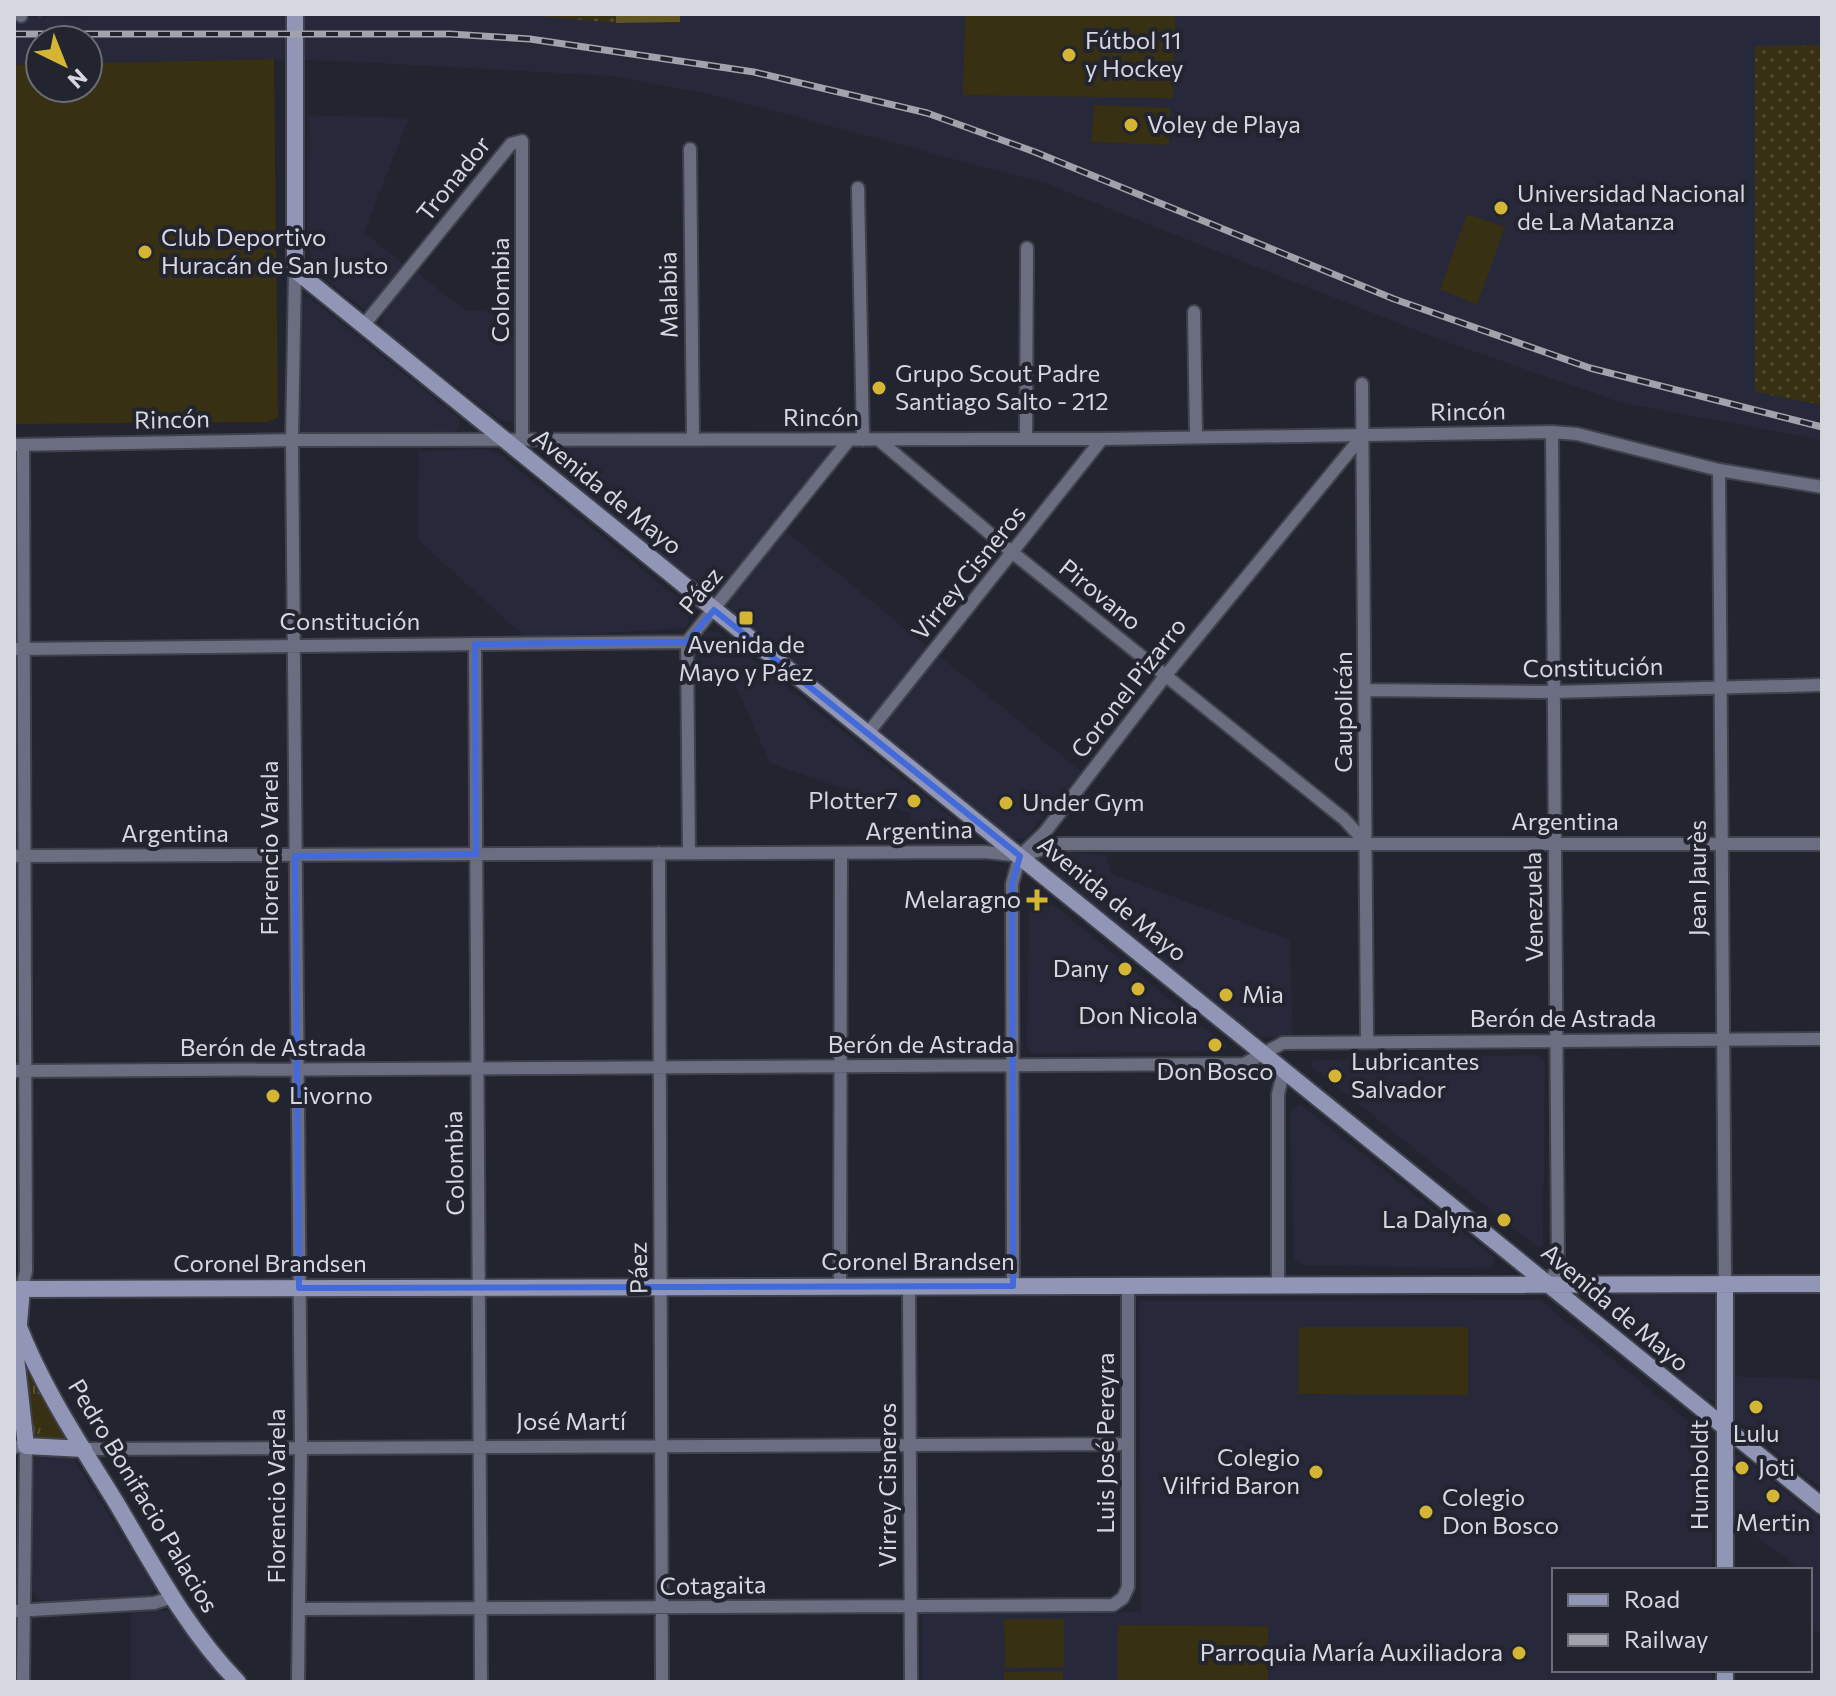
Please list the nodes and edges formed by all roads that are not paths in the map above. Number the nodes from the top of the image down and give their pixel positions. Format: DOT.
graph roads {
  1 [pos="295,14"];
  2 [pos="522,141"];
  3 [pos="690,149"];
  4 [pos="858,188"];
  5 [pos="1027,248"];
  6 [pos="295,270"];
  7 [pos="1194,312"];
  8 [pos="363,326"];
  9 [pos="1362,384"];
  10 [pos="1552,432"];
  11 [pos="1363,435"];
  12 [pos="1196,436"];
  13 [pos="693,439"];
  14 [pos="1026,439"];
  15 [pos="1102,439"];
  16 [pos="292,440"];
  17 [pos="504,440"];
  18 [pos="522,440"];
  19 [pos="849,440"];
  20 [pos="863,440"];
  21 [pos="880,441"];
  22 [pos="19,445"];
  23 [pos="1719,470"];
  24 [pos="1822,487"];
  25 [pos="1013,553"];
  26 [pos="714,610"];
  27 [pos="687,642"];
  28 [pos="293,644"];
  29 [pos="475,644"];
  30 [pos="19,648"];
  31 [pos="1166,675"];
  32 [pos="1822,685"];
  33 [pos="1721,686"];
  34 [pos="1366,690"];
  35 [pos="1553,692"];
  36 [pos="868,733"];
  37 [pos="1366,843"];
  38 [pos="1555,844"];
  39 [pos="1720,844"];
  40 [pos="1822,844"];
  41 [pos="689,852"];
  42 [pos="659,853"];
  43 [pos="476,854"];
  44 [pos="841,854"];
  45 [pos="19,856"];
  46 [pos="295,856"];
  47 [pos="1020,856"];
  48 [pos="1822,1039"];
  49 [pos="1367,1040"];
  50 [pos="1722,1040"];
  51 [pos="1557,1041"];
  52 [pos="1264,1053"];
  53 [pos="842,1067"];
  54 [pos="1011,1067"];
  55 [pos="476,1068"];
  56 [pos="658,1069"];
  57 [pos="1284,1070"];
  58 [pos="20,1071"];
  59 [pos="295,1071"];
  60 [pos="1278,1283"];
  61 [pos="1550,1284"];
  62 [pos="1725,1284"];
  63 [pos="1822,1284"];
  64 [pos="840,1286"];
  65 [pos="1013,1286"];
  66 [pos="1128,1286"];
  67 [pos="661,1287"];
  68 [pos="909,1287"];
  69 [pos="299,1288"];
  70 [pos="478,1288"];
  71 [pos="18,1289"];
  72 [pos="19,1327"];
  73 [pos="1723,1428"];
  74 [pos="910,1443"];
  75 [pos="1128,1444"];
  76 [pos="662,1445"];
  77 [pos="20,1446"];
  78 [pos="481,1446"];
  79 [pos="301,1447"];
  80 [pos="84,1449"];
  81 [pos="1822,1506"];
  82 [pos="1725,1568"];
  83 [pos="173,1597"];
  84 [pos="1123,1598"];
  85 [pos="911,1605"];
  86 [pos="481,1607"];
  87 [pos="300,1609"];
  88 [pos="662,1609"];
  89 [pos="19,1611"];
  90 [pos="23,1682"];
  91 [pos="238,1682"];
  92 [pos="298,1682"];
  93 [pos="481,1682"];
  94 [pos="662,1682"];
  95 [pos="911,1682"];
  1 -- 6 [label="street, Florencio Varela"];
  2 -- 8 [label="street, Tronador"];
  2 -- 18 [label="street, Colombia"];
  3 -- 13 [label="street, Malabia"];
  4 -- 20 [label="street"];
  5 -- 14 [label="street"];
  6 -- 8 [label="street, Avenida de Mayo"];
  6 -- 16 [label="street, Florencio Varela"];
  7 -- 12 [label="street"];
  8 -- 17 [label="street, Avenida de Mayo"];
  9 -- 11 [label="street, Caupolicán"];
  10 -- 11 [label="street, Rincón"];
  10 -- 23 [label="street, Rincón"];
  10 -- 35 [label="street, Venezuela"];
  11 -- 12 [label="street, Rincón"];
  11 -- 31 [label="street, Coronel Pizarro"];
  11 -- 34 [label="street, Caupolicán"];
  12 -- 15 [label="street, Rincón"];
  13 -- 18 [label="street, Rincón"];
  13 -- 19 [label="street, Rincón"];
  14 -- 15 [label="street, Rincón"];
  14 -- 21 [label="street, Rincón"];
  15 -- 25 [label="street, Virrey Cisneros"];
  16 -- 17 [label="street, Rincón"];
  16 -- 22 [label="street, Rincón"];
  16 -- 28 [label="street, Florencio Varela"];
  17 -- 18 [label="street, Rincón"];
  17 -- 26 [label="street, Avenida de Mayo"];
  19 -- 20 [label="street, Rincón"];
  19 -- 26 [label="street, Páez"];
  20 -- 21 [label="street, Rincón"];
  21 -- 25 [label="street, Pirovano"];
  22 -- 30 [label="street"];
  23 -- 24 [label="street, Rincón"];
  23 -- 33 [label="street, Jean Jaurès"];
  25 -- 31 [label="street, Pirovano"];
  25 -- 36 [label="street, Virrey Cisneros"];
  26 -- 27 [label="street, Páez"];
  26 -- 36 [label="street, Avenida de Mayo"];
  27 -- 29 [label="street, Constitución"];
  27 -- 41 [label="street, Páez"];
  28 -- 29 [label="street, Constitución"];
  28 -- 30 [label="street, Constitución"];
  28 -- 46 [label="street, Florencio Varela"];
  29 -- 43 [label="street, Colombia"];
  30 -- 45 [label="street"];
  31 -- 37 [label="street, Pirovano"];
  31 -- 47 [label="street, Coronel Pizarro"];
  32 -- 33 [label="street, Constitución"];
  33 -- 35 [label="street, Constitución"];
  33 -- 39 [label="street, Jean Jaurès"];
  34 -- 35 [label="street, Constitución"];
  34 -- 37 [label="street, Caupolicán"];
  35 -- 38 [label="street, Venezuela"];
  36 -- 47 [label="street, Avenida de Mayo"];
  37 -- 38 [label="street, Argentina"];
  37 -- 47 [label="street, Argentina"];
  37 -- 49 [label="street, Caupolicán"];
  38 -- 39 [label="street, Argentina"];
  38 -- 51 [label="street, Venezuela"];
  39 -- 40 [label="street, Argentina"];
  39 -- 50 [label="street, Jean Jaurès"];
  41 -- 42 [label="street, Argentina"];
  41 -- 44 [label="street, Argentina"];
  42 -- 43 [label="street, Argentina"];
  42 -- 56 [label="street, Páez"];
  43 -- 46 [label="street, Argentina"];
  43 -- 55 [label="street, Colombia"];
  44 -- 47 [label="street, Argentina"];
  44 -- 53 [label="street"];
  45 -- 46 [label="street, Argentina"];
  45 -- 58 [label="street"];
  46 -- 59 [label="street, Florencio Varela"];
  47 -- 52 [label="street, Avenida de Mayo"];
  47 -- 54 [label="street"];
  48 -- 50 [label="street, Berón de Astrada"];
  49 -- 51 [label="street, Berón de Astrada"];
  49 -- 52 [label="street, Berón de Astrada"];
  50 -- 51 [label="street, Berón de Astrada"];
  50 -- 62 [label="street, Jean Jaurès"];
  51 -- 61 [label="street, Venezuela"];
  52 -- 54 [label="street, Berón de Astrada"];
  52 -- 57 [label="street, Avenida de Mayo"];
  53 -- 54 [label="street, Berón de Astrada"];
  53 -- 56 [label="street, Berón de Astrada"];
  53 -- 64 [label="street"];
  54 -- 65 [label="street"];
  55 -- 56 [label="street, Berón de Astrada"];
  55 -- 59 [label="street, Berón de Astrada"];
  55 -- 70 [label="street, Colombia"];
  56 -- 67 [label="street, Páez"];
  57 -- 60 [label="street"];
  57 -- 61 [label="street, Avenida de Mayo"];
  58 -- 59 [label="street, Berón de Astrada"];
  58 -- 71 [label="street"];
  59 -- 69 [label="street, Florencio Varela"];
  60 -- 61 [label="street, Coronel Brandsen"];
  60 -- 66 [label="street, Coronel Brandsen"];
  61 -- 62 [label="street, Coronel Brandsen"];
  61 -- 73 [label="street, Avenida de Mayo"];
  62 -- 63 [label="street, Coronel Brandsen"];
  62 -- 73 [label="street, Humboldt"];
  64 -- 67 [label="street, Coronel Brandsen"];
  64 -- 68 [label="street, Coronel Brandsen"];
  65 -- 66 [label="street, Coronel Brandsen"];
  65 -- 68 [label="street, Coronel Brandsen"];
  66 -- 75 [label="street, Luis José Pereyra"];
  67 -- 70 [label="street, Coronel Brandsen"];
  67 -- 76 [label="street, Páez"];
  68 -- 74 [label="street, Virrey Cisneros"];
  69 -- 70 [label="street, Coronel Brandsen"];
  69 -- 71 [label="street, Coronel Brandsen"];
  69 -- 79 [label="street, Florencio Varela"];
  70 -- 78 [label="street, Colombia"];
  71 -- 72 [label="street"];
  72 -- 77 [label="street"];
  72 -- 80 [label="street, Pedro Bonifacio Palacios"];
  73 -- 81 [label="street, Avenida de Mayo"];
  73 -- 82 [label="street, Humboldt"];
  74 -- 75 [label="street, José Martí"];
  74 -- 76 [label="street, José Martí"];
  74 -- 85 [label="street, Virrey Cisneros"];
  75 -- 84 [label="street, Luis José Pereyra"];
  76 -- 78 [label="street, José Martí"];
  76 -- 88 [label="street, Páez"];
  77 -- 80 [label="street, José Martí"];
  77 -- 89 [label="street"];
  78 -- 79 [label="street, José Martí"];
  78 -- 86 [label="street, Colombia"];
  79 -- 80 [label="street, José Martí"];
  79 -- 87 [label="street, Florencio Varela"];
  80 -- 83 [label="street, Pedro Bonifacio Palacios"];
  83 -- 89 [label="street"];
  83 -- 91 [label="street, Pedro Bonifacio Palacios"];
  84 -- 85 [label="street, Cotagaita"];
  85 -- 88 [label="street, Cotagaita"];
  85 -- 95 [label="street, Virrey Cisneros"];
  86 -- 87 [label="street, Cotagaita"];
  86 -- 88 [label="street, Cotagaita"];
  86 -- 93 [label="street, Colombia"];
  87 -- 92 [label="street, Florencio Varela"];
  88 -- 94 [label="street, Páez"];
  89 -- 90 [label="street"];
}
